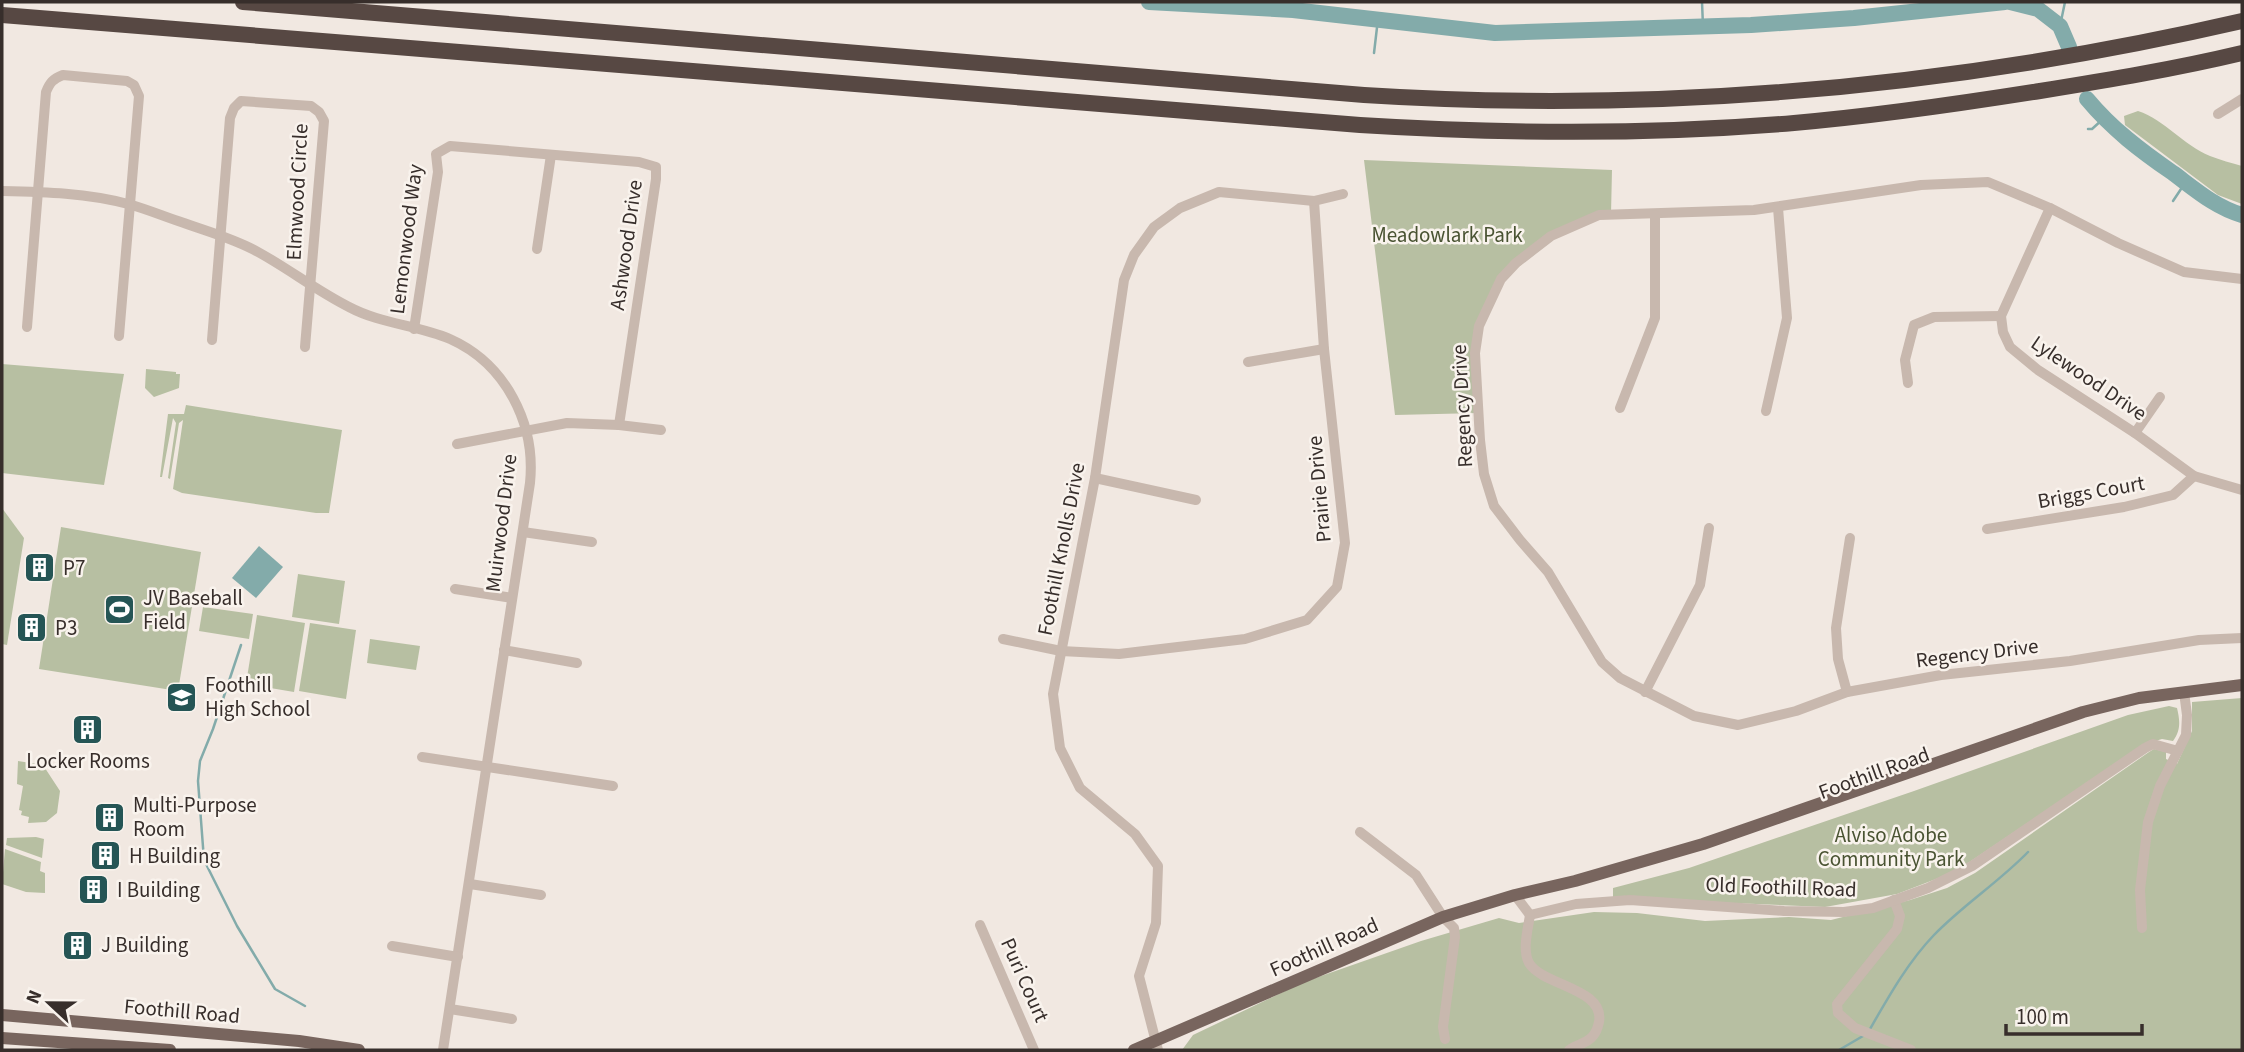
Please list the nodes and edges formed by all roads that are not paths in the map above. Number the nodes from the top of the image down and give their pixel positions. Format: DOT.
graph roads {
  1 [pos="243,2"];
  2 [pos="2,15"];
  3 [pos="2242,22"];
  4 [pos="2242,53"];
  5 [pos="2242,99"];
  6 [pos="2218,114"];
  7 [pos="436,153"];
  8 [pos="551,155"];
  9 [pos="2,191"];
  10 [pos="37,192"];
  11 [pos="1343,194"];
  12 [pos="1314,201"];
  13 [pos="130,204"];
  14 [pos="1778,208"];
  15 [pos="2050,208"];
  16 [pos="1655,215"];
  17 [pos="221,236"];
  18 [pos="537,249"];
  19 [pos="2242,279"];
  20 [pos="310,283"];
  21 [pos="2001,316"];
  22 [pos="27,327"];
  23 [pos="414,329"];
  24 [pos="119,336"];
  25 [pos="212,340"];
  26 [pos="305,346"];
  27 [pos="1324,349"];
  28 [pos="1248,362"];
  29 [pos="1908,383"];
  30 [pos="2160,397"];
  31 [pos="1620,408"];
  32 [pos="1766,411"];
  33 [pos="619,425"];
  34 [pos="661,430"];
  35 [pos="527,431"];
  36 [pos="2135,433"];
  37 [pos="457,444"];
  38 [pos="2194,476"];
  39 [pos="1095,478"];
  40 [pos="2242,490"];
  41 [pos="1196,500"];
  42 [pos="1709,528"];
  43 [pos="1987,529"];
  44 [pos="523,532"];
  45 [pos="1850,538"];
  46 [pos="592,542"];
  47 [pos="454,589"];
  48 [pos="512,598"];
  49 [pos="2242,638"];
  50 [pos="1003,639"];
  51 [pos="504,650"];
  52 [pos="1061,651"];
  53 [pos="577,663"];
  54 [pos="2242,685"];
  55 [pos="1645,692"];
  56 [pos="1847,692"];
  57 [pos="2184,692"];
  58 [pos="2178,751"];
  59 [pos="422,757"];
  60 [pos="486,766"];
  61 [pos="613,786"];
  62 [pos="1360,832"];
  63 [pos="470,884"];
  64 [pos="541,895"];
  65 [pos="1515,895"];
  66 [pos="1894,900"];
  67 [pos="1530,915"];
  68 [pos="1443,917"];
  69 [pos="980,925"];
  70 [pos="2142,928"];
  71 [pos="392,946"];
  72 [pos="458,957"];
  73 [pos="450,1009"];
  74 [pos="2,1015"];
  75 [pos="512,1019"];
  76 [pos="2,1038"];
  77 [pos="1445,1039"];
  78 [pos="1157,1046"];
  79 [pos="170,1050"];
  80 [pos="359,1050"];
  81 [pos="443,1050"];
  82 [pos="1034,1050"];
  83 [pos="1134,1050"];
  84 [pos="1569,1050"];
  85 [pos="1911,1050"];
  1 -- 3 [label="highway"];
  2 -- 4 [label="highway"];
  5 -- 6 [label="street"];
  7 -- 8 [label="street, Ashwood Drive"];
  7 -- 23 [label="street, Lemonwood Way"];
  8 -- 18 [label="street"];
  8 -- 33 [label="street, Ashwood Drive"];
  9 -- 10 [label="street, Muirwood Drive"];
  10 -- 13 [label="street, Muirwood Drive"];
  10 -- 13 [label="street"];
  10 -- 22 [label="street"];
  11 -- 12 [label="street, Foothill Knolls Drive"];
  12 -- 27 [label="street, Prairie Drive"];
  12 -- 39 [label="street, Foothill Knolls Drive"];
  13 -- 17 [label="street, Muirwood Drive"];
  13 -- 24 [label="street"];
  14 -- 15 [label="street, Regency Drive"];
  14 -- 16 [label="street, Regency Drive"];
  14 -- 32 [label="street"];
  15 -- 19 [label="street, Regency Drive"];
  15 -- 21 [label="street"];
  16 -- 31 [label="street"];
  16 -- 55 [label="street, Regency Drive"];
  17 -- 20 [label="street, Muirwood Drive"];
  17 -- 20 [label="street, Elmwood Circle"];
  17 -- 25 [label="street, Elmwood Circle"];
  20 -- 23 [label="street, Muirwood Drive"];
  20 -- 26 [label="street, Elmwood Circle"];
  21 -- 29 [label="street"];
  21 -- 36 [label="street, Lylewood Drive"];
  23 -- 35 [label="street, Muirwood Drive"];
  27 -- 28 [label="street"];
  27 -- 52 [label="street, Prairie Drive"];
  30 -- 36 [label="street"];
  33 -- 34 [label="street"];
  33 -- 35 [label="street"];
  35 -- 37 [label="street"];
  35 -- 44 [label="street, Muirwood Drive"];
  36 -- 38 [label="street, Lylewood Drive"];
  38 -- 40 [label="street, Lylewood Drive"];
  38 -- 43 [label="street, Briggs Court"];
  39 -- 41 [label="street"];
  39 -- 52 [label="street, Foothill Knolls Drive"];
  42 -- 55 [label="street"];
  44 -- 46 [label="street"];
  44 -- 48 [label="street, Muirwood Drive"];
  45 -- 56 [label="street"];
  47 -- 48 [label="street"];
  48 -- 51 [label="street, Muirwood Drive"];
  49 -- 56 [label="street, Regency Drive"];
  50 -- 52 [label="street, Prairie Drive"];
  51 -- 53 [label="street"];
  51 -- 60 [label="street, Muirwood Drive"];
  52 -- 78 [label="street, Foothill Knolls Drive"];
  54 -- 57 [label="main road, Foothill Road"];
  55 -- 56 [label="street, Regency Drive"];
  57 -- 58 [label="street"];
  57 -- 65 [label="main road, Foothill Road"];
  58 -- 66 [label="street, Old Foothill Road"];
  58 -- 70 [label="street"];
  59 -- 60 [label="street"];
  60 -- 61 [label="street"];
  60 -- 63 [label="street, Muirwood Drive"];
  62 -- 68 [label="street"];
  63 -- 64 [label="street"];
  63 -- 72 [label="street, Muirwood Drive"];
  65 -- 67 [label="street"];
  65 -- 68 [label="main road, Foothill Road"];
  66 -- 67 [label="street, Old Foothill Road"];
  66 -- 85 [label="street"];
  67 -- 84 [label="street"];
  68 -- 77 [label="street"];
  68 -- 78 [label="main road, Foothill Road"];
  69 -- 82 [label="street, Puri Court"];
  71 -- 72 [label="street"];
  72 -- 73 [label="street, Muirwood Drive"];
  73 -- 75 [label="street"];
  73 -- 81 [label="street, Muirwood Drive"];
  74 -- 80 [label="main road, Foothill Road"];
  76 -- 79 [label="main road, Foothill Road"];
  78 -- 83 [label="main road, Foothill Road"];
}
